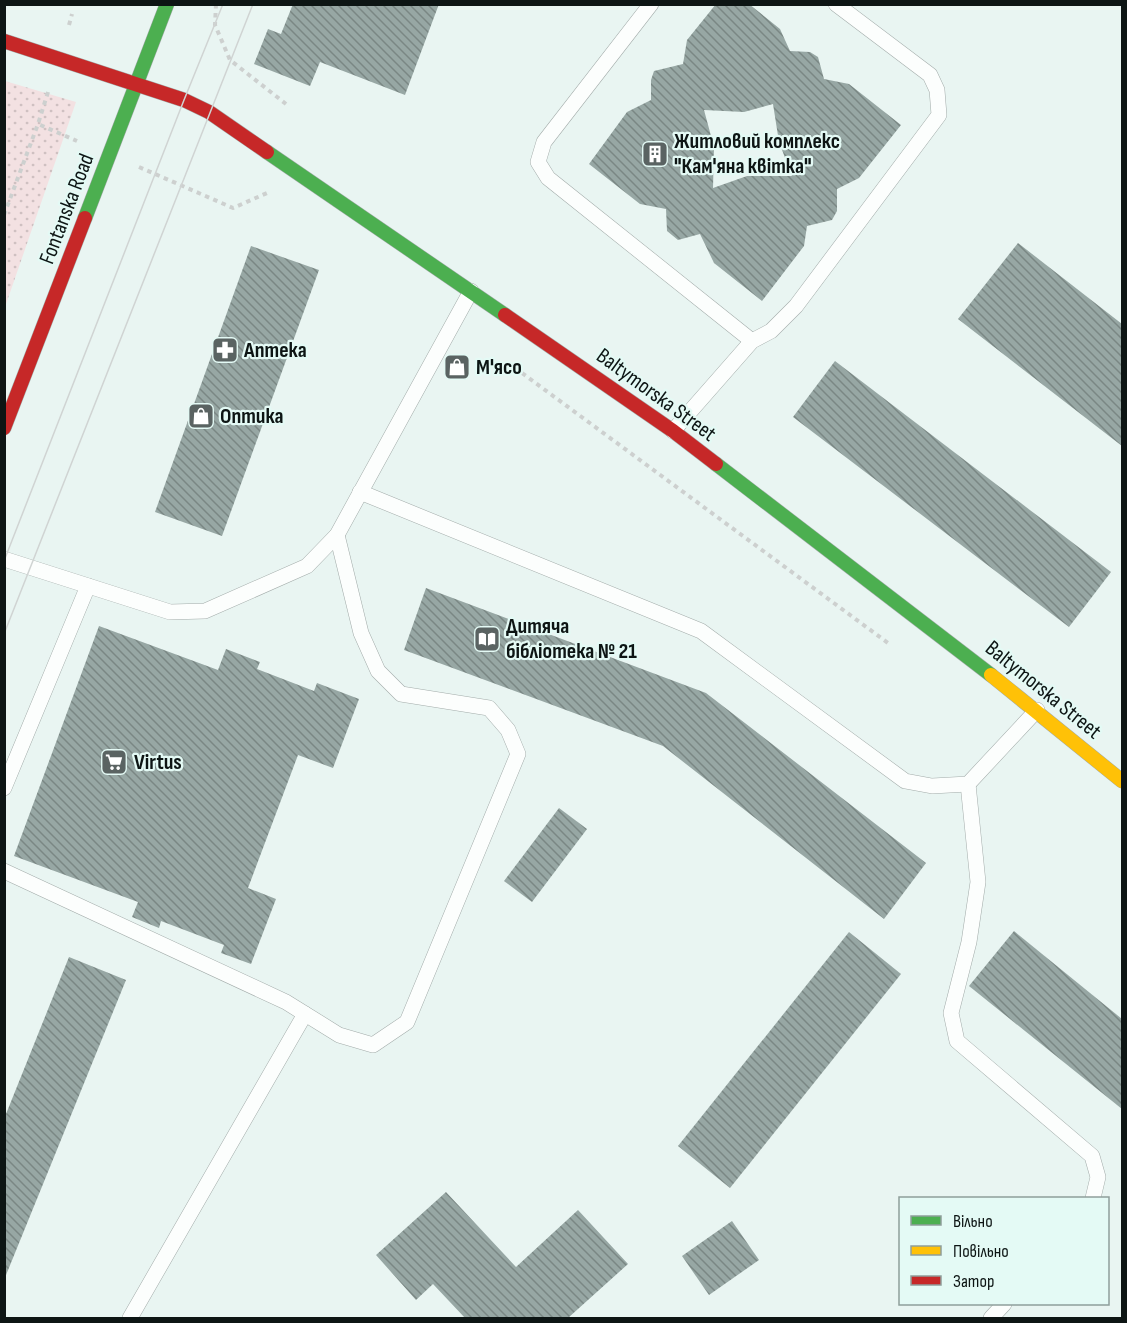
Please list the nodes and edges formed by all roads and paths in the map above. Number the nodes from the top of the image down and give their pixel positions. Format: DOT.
graph roads {
  1 [pos="167,4"];
  2 [pos="216,4"];
  3 [pos="651,4"];
  4 [pos="836,4"];
  5 [pos="72,14"];
  6 [pos="4,41"];
  7 [pos="59,59"];
  8 [pos="137,85"];
  9 [pos="286,104"];
  10 [pos="38,124"];
  11 [pos="110,155"];
  12 [pos="269,192"];
  13 [pos="4,215"];
  14 [pos="471,291"];
  15 [pos="752,341"];
  16 [pos="521,372"];
  17 [pos="4,428"];
  18 [pos="673,431"];
  19 [pos="360,492"];
  20 [pos="338,535"];
  21 [pos="4,559"];
  22 [pos="88,586"];
  23 [pos="897,650"];
  24 [pos="1037,710"];
  25 [pos="1122,781"];
  26 [pos="968,784"];
  27 [pos="4,788"];
  28 [pos="4,871"];
  29 [pos="305,1014"];
  30 [pos="1093,1197"];
  31 [pos="1003,1305"];
  32 [pos="130,1318"];
  33 [pos="991,1318"];
  1 -- 8 [label="main road, Fontanska Road"];
  2 -- 9 [label="path"];
  3 -- 15 [label="lane"];
  4 -- 15 [label="lane"];
  5 -- 7 [label="path"];
  6 -- 7 [label="main road, Baltymorska Street"];
  7 -- 8 [label="main road, Baltymorska Street"];
  7 -- 10 [label="path"];
  8 -- 11 [label="main road, Fontanska Road"];
  8 -- 14 [label="main road, Baltymorska Street"];
  10 -- 11 [label="path"];
  10 -- 13 [label="path"];
  11 -- 12 [label="path"];
  11 -- 17 [label="main road, Fontanska Road"];
  14 -- 18 [label="main road, Baltymorska Street"];
  14 -- 19 [label="lane"];
  15 -- 18 [label="lane"];
  16 -- 23 [label="path"];
  18 -- 24 [label="main road, Baltymorska Street"];
  19 -- 20 [label="lane"];
  19 -- 26 [label="lane"];
  20 -- 22 [label="lane"];
  20 -- 29 [label="lane"];
  21 -- 22 [label="lane"];
  22 -- 27 [label="lane"];
  24 -- 25 [label="main road, Baltymorska Street"];
  24 -- 26 [label="lane"];
  26 -- 30 [label="lane"];
  28 -- 29 [label="lane"];
  29 -- 32 [label="lane"];
  31 -- 33 [label="lane"];
}
